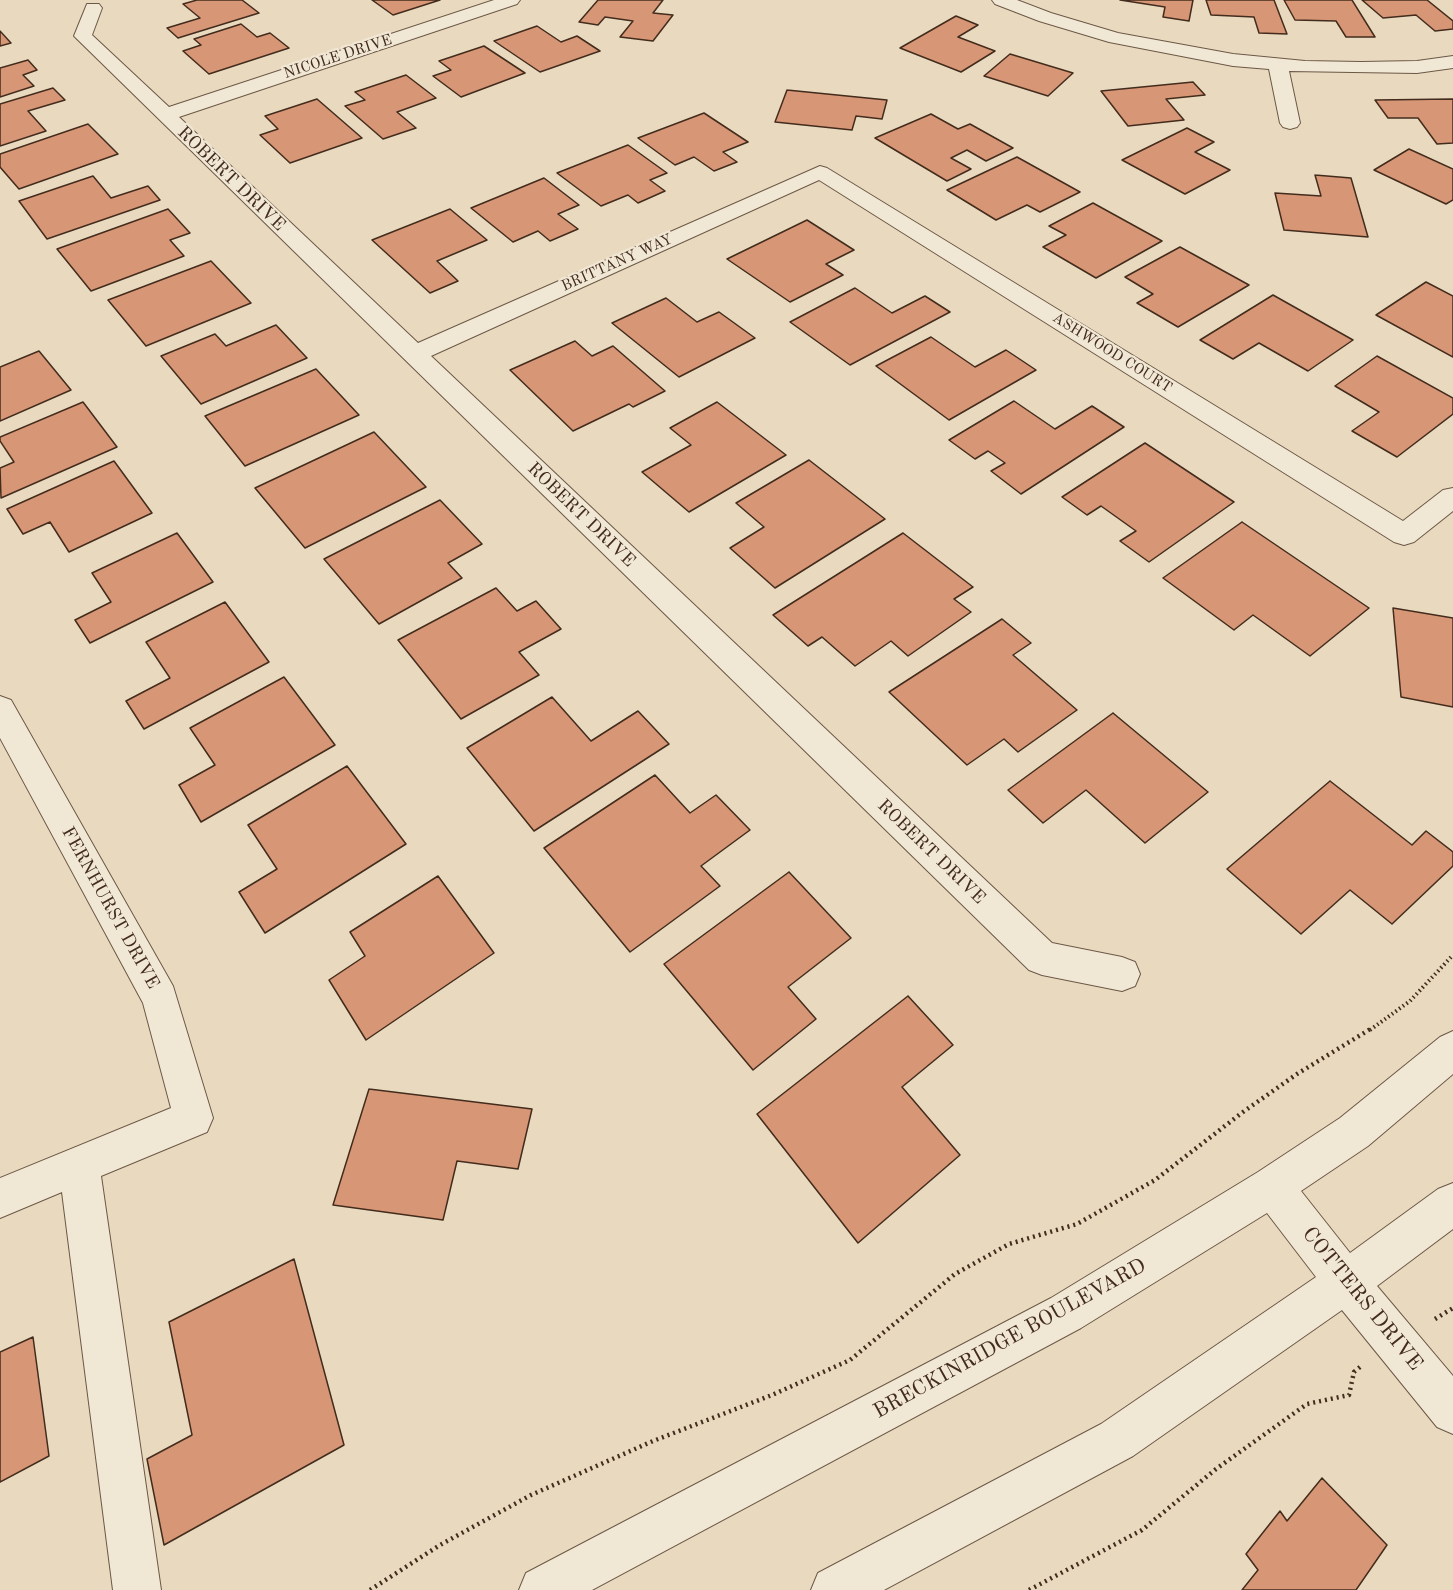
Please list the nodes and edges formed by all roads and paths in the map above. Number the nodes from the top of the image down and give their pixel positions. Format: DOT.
graph roads {
  1 [pos="511,0"];
  2 [pos="1001,0"];
  3 [pos="93,8"];
  4 [pos="1453,62"];
  5 [pos="1278,65"];
  6 [pos="164,115"];
  7 [pos="1290,123"];
  8 [pos="820,172"];
  9 [pos="414,354"];
  10 [pos="1453,497"];
  11 [pos="0,709"];
  12 [pos="1453,956"];
  13 [pos="1122,974"];
  14 [pos="1453,1050"];
  15 [pos="79,1166"];
  16 [pos="1272,1186"];
  17 [pos="0,1198"];
  18 [pos="1453,1204"];
  19 [pos="1346,1282"];
  20 [pos="1453,1308"];
  21 [pos="1396,1342"];
  22 [pos="1453,1411"];
  23 [pos="593,1578"];
  24 [pos="137,1590"];
  25 [pos="370,1590"];
  26 [pos="543,1590"];
  27 [pos="835,1590"];
  28 [pos="1029,1590"];
  1 -- 6 [label="street, NICOLE DRIVE"];
  2 -- 5 [label="street"];
  3 -- 6 [label="street, ROBERT DRIVE"];
  4 -- 5 [label="street"];
  5 -- 7 [label="street"];
  6 -- 9 [label="street, ROBERT DRIVE"];
  8 -- 9 [label="street, BRITTANY WAY"];
  8 -- 10 [label="street, ASHWOOD COURT"];
  9 -- 13 [label="street, ROBERT DRIVE"];
  11 -- 15 [label="street, FERNHURST DRIVE"];
  12 -- 25 [label="path"];
  14 -- 16 [label="street, BRECKINRIDGE BOULEVARD"];
  15 -- 17 [label="street"];
  15 -- 24 [label="street"];
  16 -- 19 [label="street, COTTERS DRIVE"];
  16 -- 23 [label="street, BRECKINRIDGE BOULEVARD"];
  18 -- 19 [label="street"];
  19 -- 21 [label="street, COTTERS DRIVE"];
  19 -- 27 [label="street"];
  20 -- 21 [label="path"];
  21 -- 22 [label="street, COTTERS DRIVE"];
  21 -- 28 [label="path"];
  23 -- 26 [label="street, BRECKINRIDGE BOULEVARD"];
}
